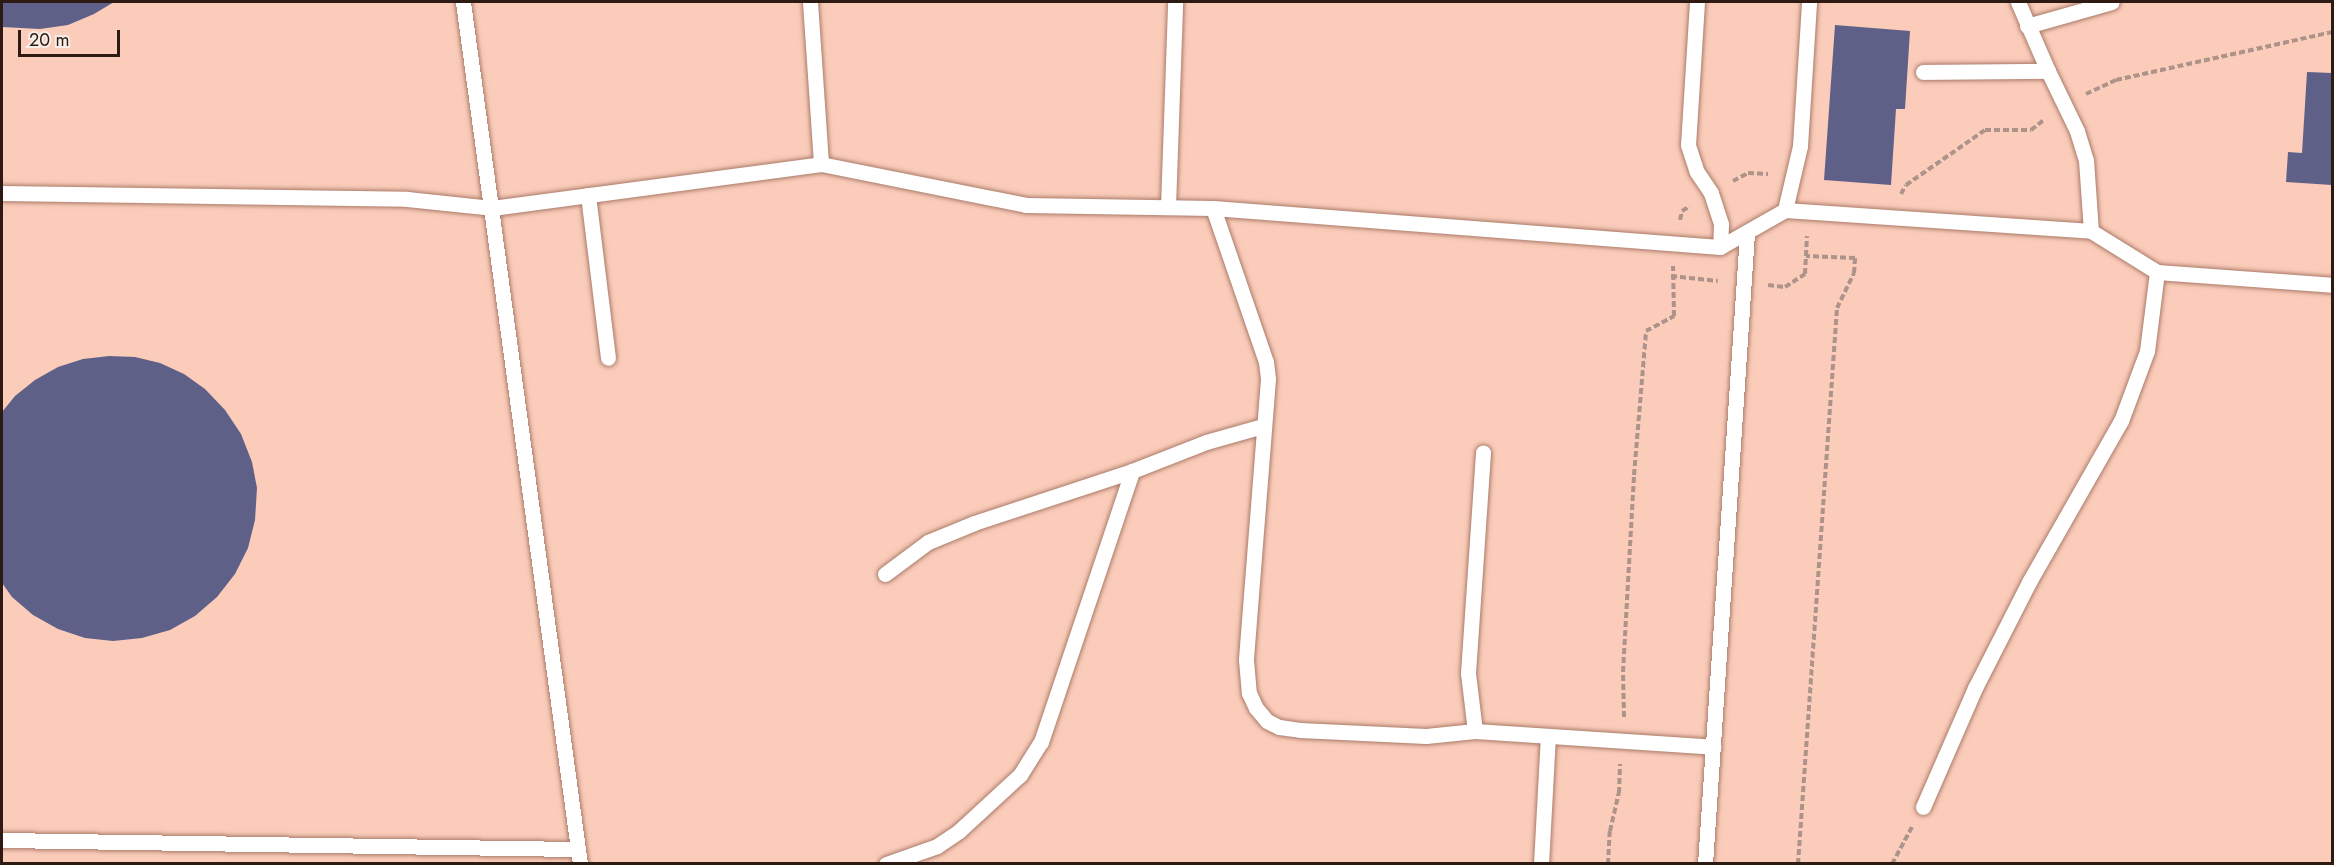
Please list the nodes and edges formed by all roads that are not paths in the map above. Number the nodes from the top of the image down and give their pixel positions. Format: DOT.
graph roads {
  1 [pos="463,2"];
  2 [pos="810,2"];
  3 [pos="1175,2"];
  4 [pos="1698,2"];
  5 [pos="1809,2"];
  6 [pos="2018,2"];
  7 [pos="2112,2"];
  8 [pos="2027,26"];
  9 [pos="2048,71"];
  10 [pos="1923,72"];
  11 [pos="821,164"];
  12 [pos="2,193"];
  13 [pos="588,195"];
  14 [pos="1168,207"];
  15 [pos="492,208"];
  16 [pos="1213,208"];
  17 [pos="1785,210"];
  18 [pos="2091,231"];
  19 [pos="1747,234"];
  20 [pos="1720,247"];
  21 [pos="2157,272"];
  22 [pos="2332,285"];
  23 [pos="608,358"];
  24 [pos="1263,426"];
  25 [pos="1483,453"];
  26 [pos="1132,471"];
  27 [pos="885,574"];
  28 [pos="1475,731"];
  29 [pos="1548,736"];
  30 [pos="1713,747"];
  31 [pos="1923,807"];
  32 [pos="2,840"];
  33 [pos="579,856"];
  34 [pos="886,864"];
  35 [pos="1541,864"];
  36 [pos="1705,864"];
  1 -- 15 [label="lane"];
  2 -- 11 [label="lane"];
  3 -- 14 [label="lane"];
  4 -- 20 [label="lane"];
  5 -- 17 [label="lane"];
  6 -- 8 [label="lane"];
  7 -- 8 [label="lane"];
  8 -- 9 [label="lane"];
  9 -- 10 [label="lane"];
  9 -- 18 [label="lane"];
  11 -- 13 [label="lane"];
  11 -- 14 [label="lane"];
  12 -- 15 [label="lane"];
  13 -- 15 [label="lane"];
  13 -- 23 [label="lane"];
  14 -- 16 [label="lane"];
  15 -- 33 [label="lane"];
  16 -- 20 [label="lane"];
  16 -- 24 [label="lane"];
  17 -- 18 [label="lane"];
  17 -- 19 [label="lane"];
  18 -- 21 [label="lane"];
  19 -- 20 [label="lane"];
  19 -- 30 [label="lane"];
  21 -- 22 [label="lane"];
  21 -- 31 [label="lane"];
  24 -- 26 [label="lane"];
  24 -- 28 [label="lane"];
  25 -- 28 [label="lane"];
  26 -- 27 [label="lane"];
  26 -- 34 [label="lane"];
  28 -- 29 [label="lane"];
  29 -- 30 [label="lane"];
  29 -- 35 [label="lane"];
  30 -- 36 [label="lane"];
  32 -- 33 [label="lane"];
}
